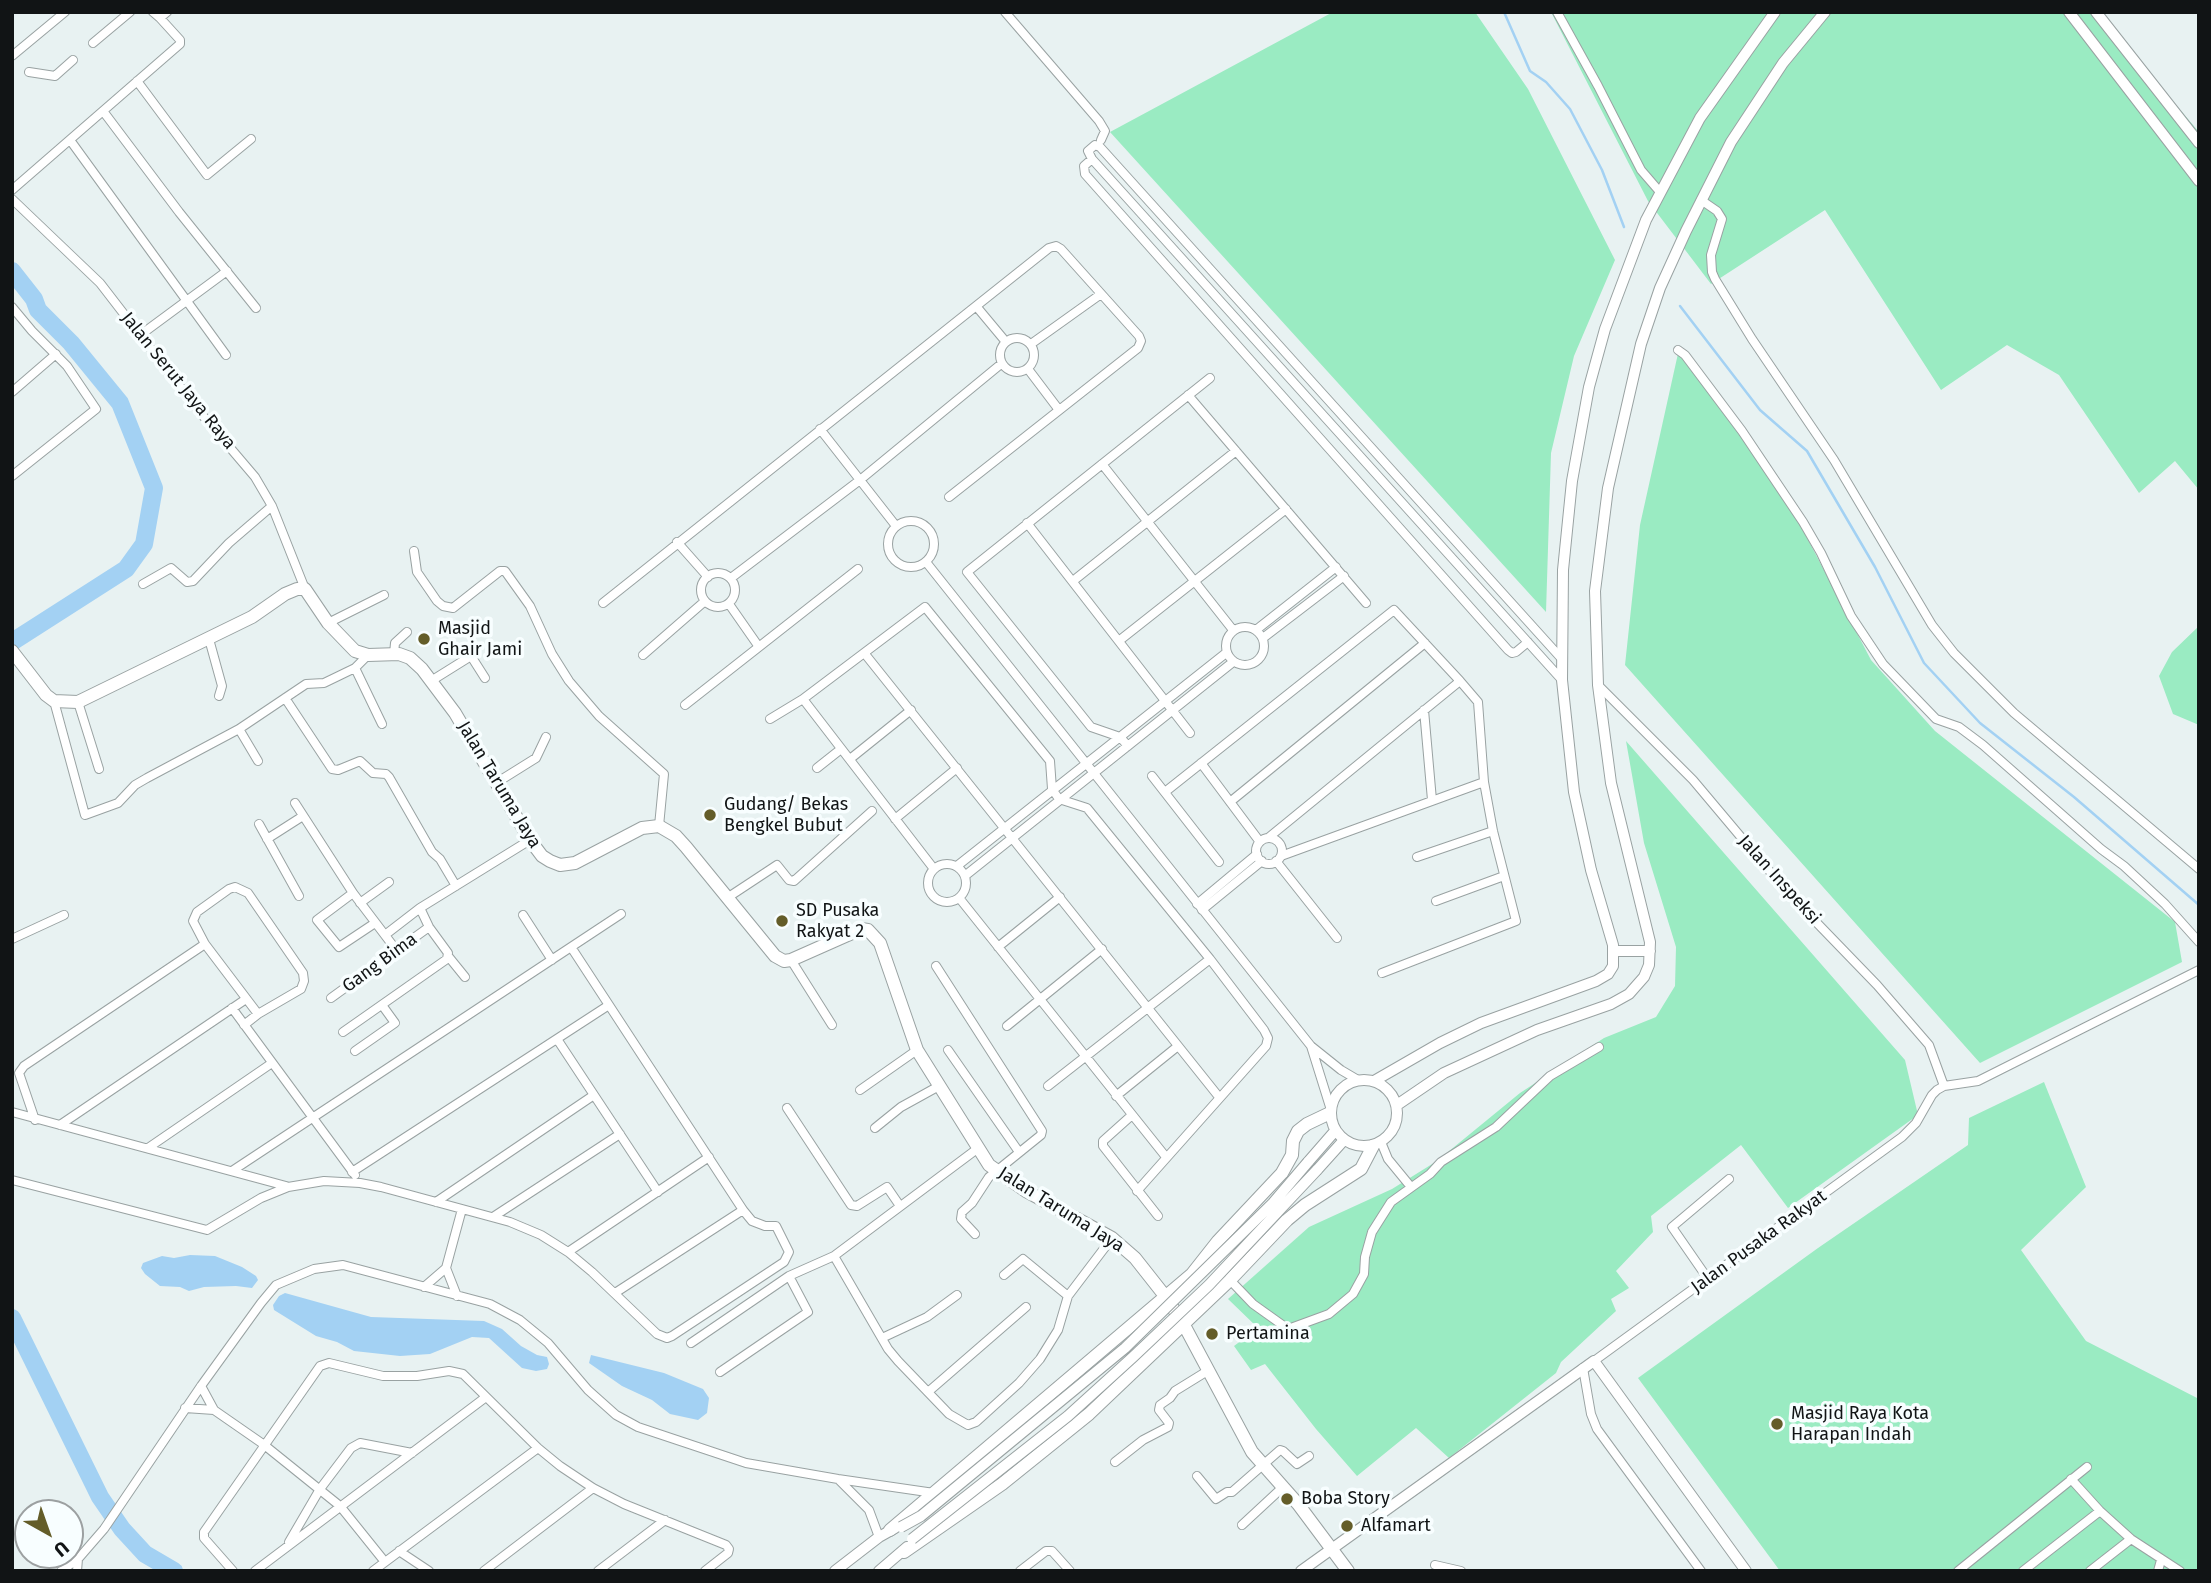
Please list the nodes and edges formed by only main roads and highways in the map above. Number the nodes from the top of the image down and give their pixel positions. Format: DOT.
graph roads {
  1 [pos="15,658"];
  2 [pos="1331,1112"];
  3 [pos="1377,1144"];
  4 [pos="1166,1296"];
  5 [pos="1184,1325"];
  6 [pos="890,1531"];
  7 [pos="904,1552"];
  8 [pos="1348,1571"];
  1 -- 4 [label="main road, Jalan Taruma Jaya"];
  2 -- 4 [label="main road"];
  3 -- 5 [label="main road"];
  4 -- 5 [label="main road, Jalan Taruma Jaya"];
  4 -- 6 [label="main road"];
  5 -- 7 [label="main road"];
  5 -- 8 [label="main road, Jalan Taruma Jaya"];
}
